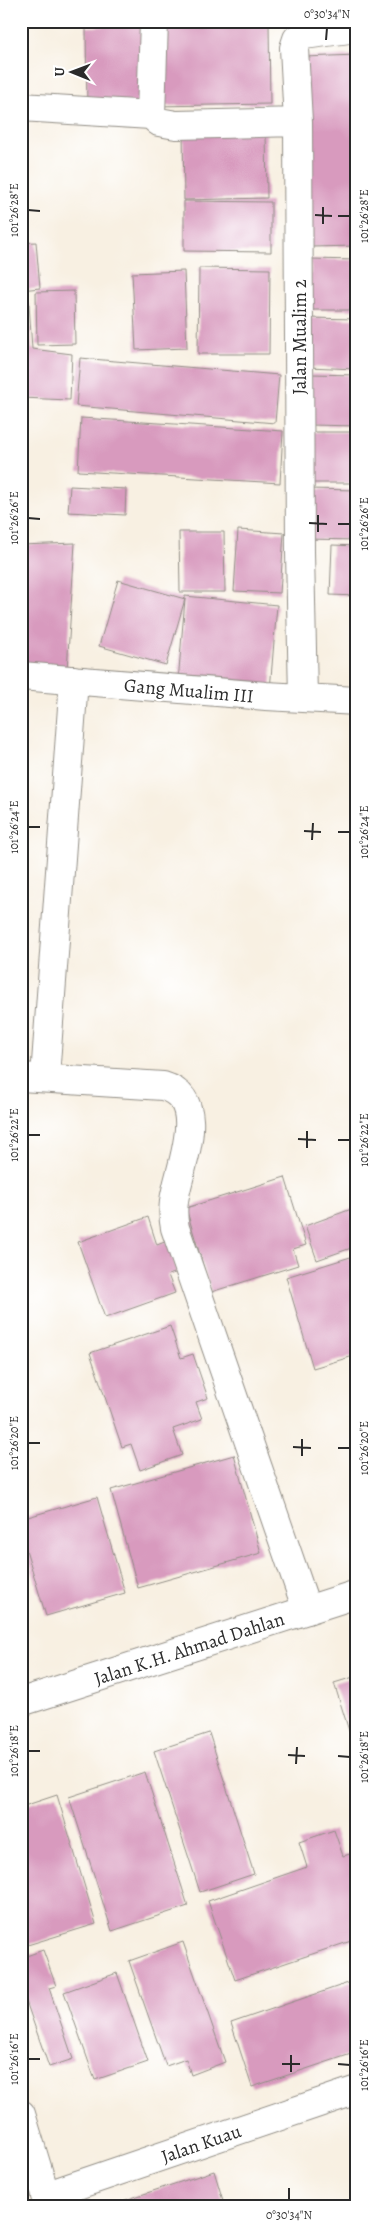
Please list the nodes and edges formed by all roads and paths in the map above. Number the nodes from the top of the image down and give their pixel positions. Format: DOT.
graph roads {
  1 [pos="154,21"];
  2 [pos="357,28"];
  3 [pos="21,107"];
  4 [pos="151,116"];
  5 [pos="298,122"];
  6 [pos="21,676"];
  7 [pos="74,680"];
  8 [pos="303,698"];
  9 [pos="357,701"];
  10 [pos="33,1077"];
  11 [pos="357,1594"];
  12 [pos="307,1610"];
  13 [pos="21,1702"];
  14 [pos="357,2090"];
  15 [pos="21,2114"];
  16 [pos="47,2201"];
  1 -- 4 [label="street"];
  2 -- 5 [label="street, Jalan Mualim 2"];
  3 -- 4 [label="street"];
  4 -- 5 [label="street"];
  5 -- 8 [label="street, Jalan Mualim 2"];
  6 -- 7 [label="street, Gang Mualim III"];
  7 -- 8 [label="street, Gang Mualim III"];
  7 -- 10 [label="street"];
  8 -- 9 [label="street, Gang Mualim III"];
  10 -- 12 [label="street"];
  11 -- 12 [label="street, Jalan K.H. Ahmad Dahlan"];
  12 -- 13 [label="street, Jalan K.H. Ahmad Dahlan"];
  14 -- 16 [label="street, Jalan Kuau"];
  15 -- 16 [label="street"];
}
